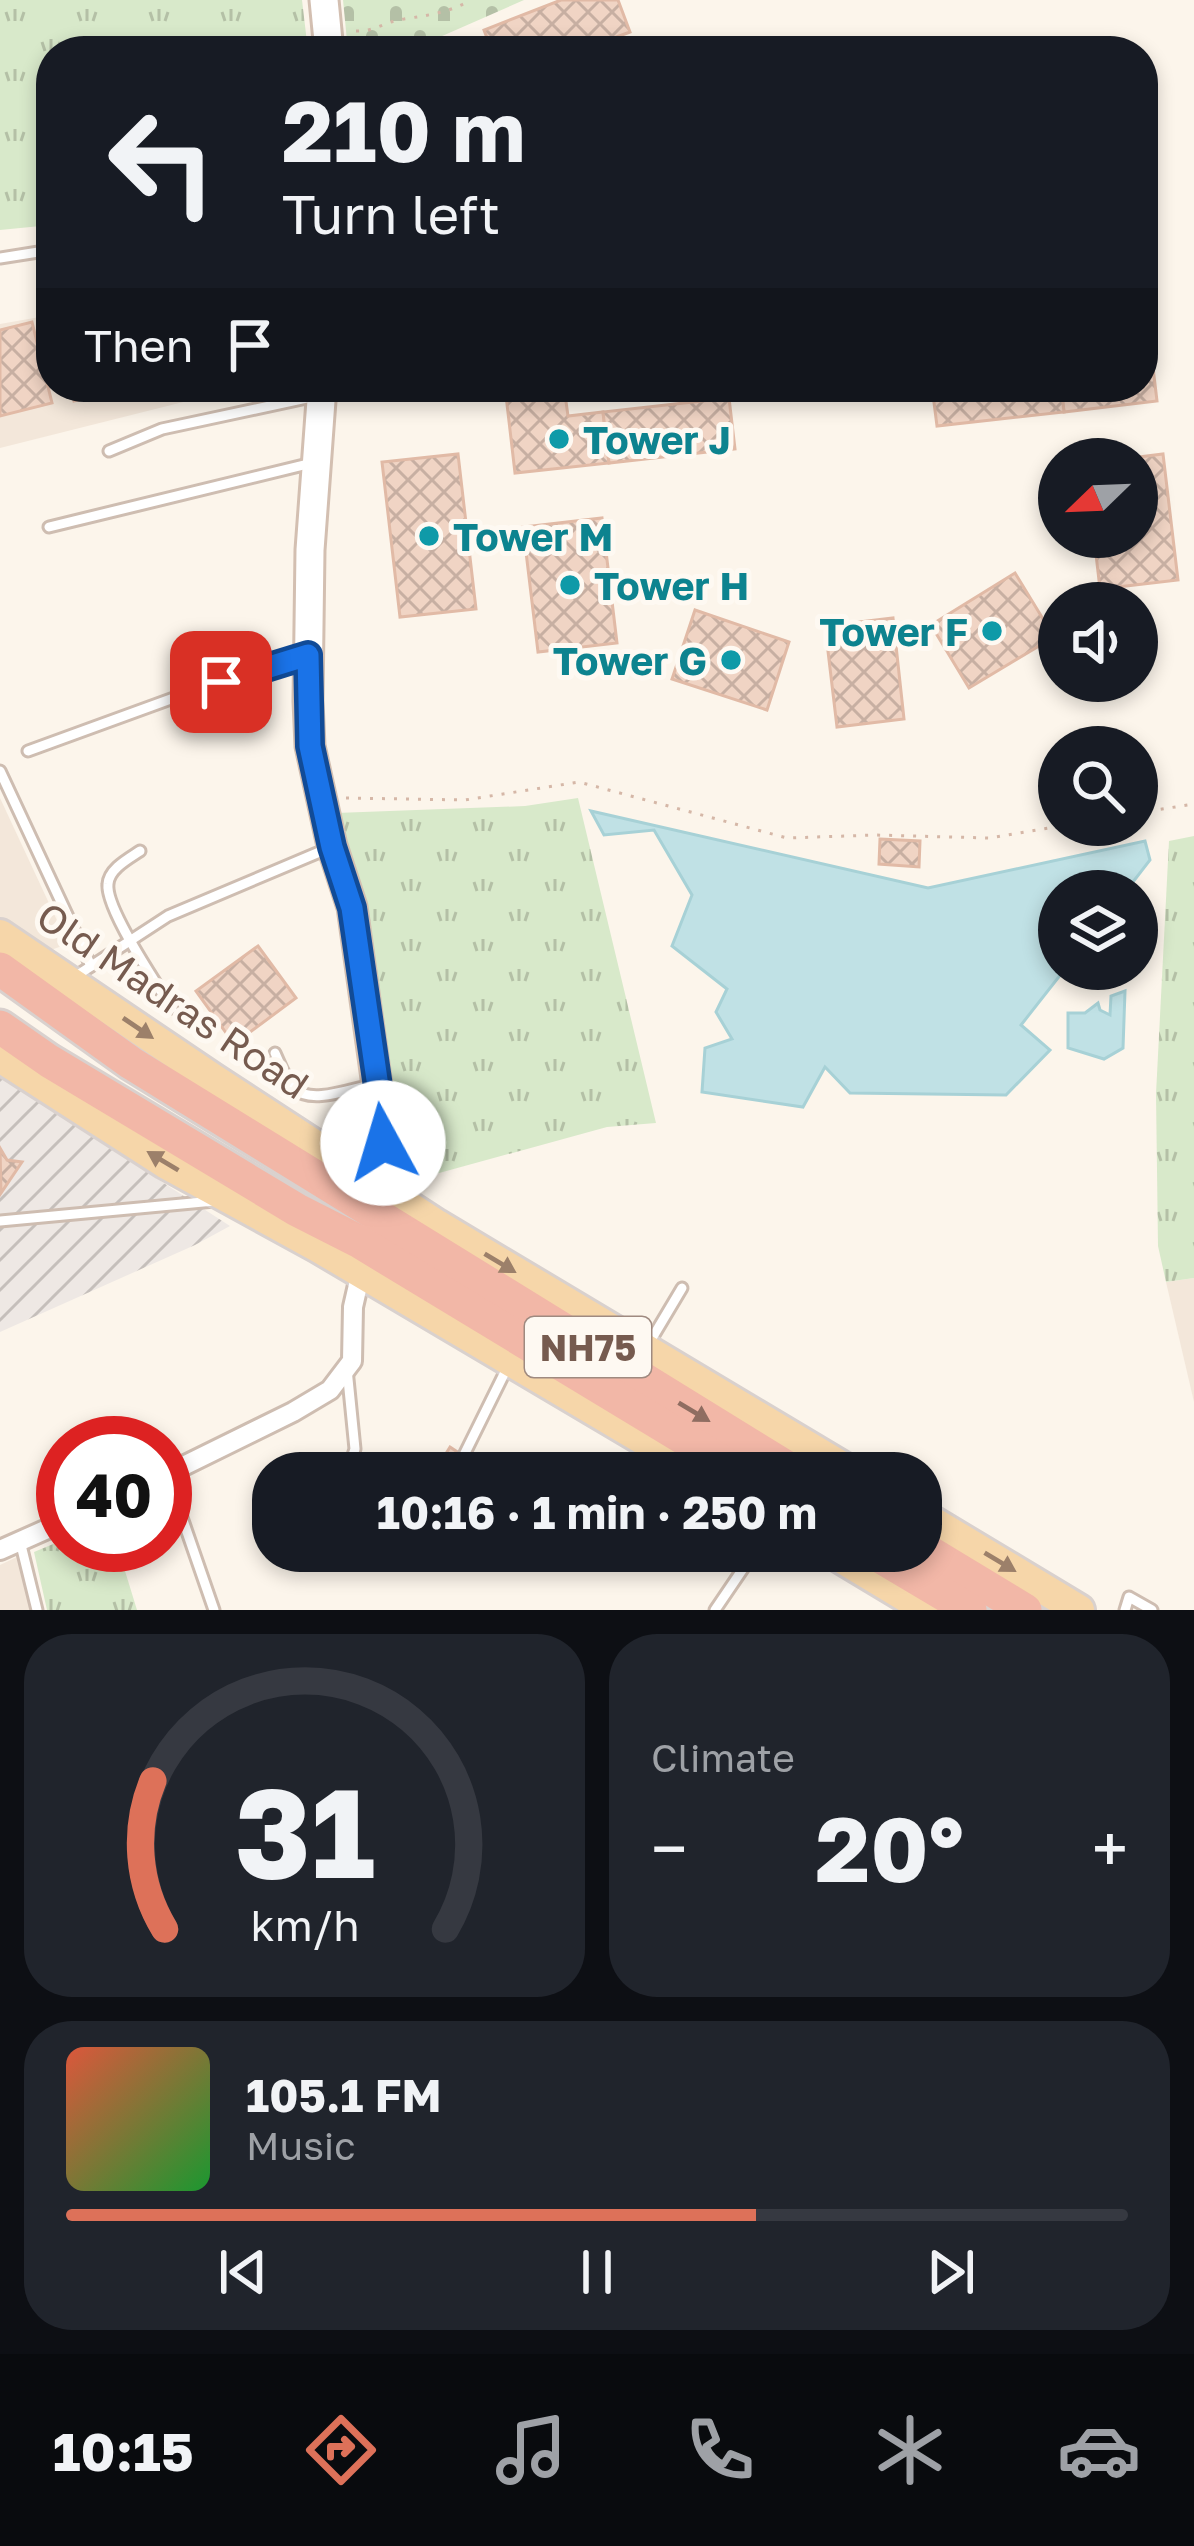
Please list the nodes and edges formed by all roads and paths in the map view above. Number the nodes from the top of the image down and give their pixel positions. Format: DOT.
graph roads {
  1 [pos="324,0"];
  2 [pos="470,0"];
  3 [pos="356,31"];
  4 [pos="328,36"];
  5 [pos="36,253"];
  6 [pos="0,259"];
  7 [pos="277,402"];
  8 [pos="321,402"];
  9 [pos="109,451"];
  10 [pos="316,462"];
  11 [pos="49,527"];
  12 [pos="308,655"];
  13 [pos="28,751"];
  14 [pos="0,771"];
  15 [pos="321,797"];
  16 [pos="1194,804"];
  17 [pos="1158,810"];
  18 [pos="1038,830"];
  19 [pos="332,847"];
  20 [pos="140,851"];
  21 [pos="0,934"];
  22 [pos="129,941"];
  23 [pos="45,973"];
  24 [pos="172,1008"];
  25 [pos="0,1028"];
  26 [pos="274,1053"];
  27 [pos="0,1057"];
  28 [pos="377,1084"];
  29 [pos="232,1200"];
  30 [pos="0,1221"];
  31 [pos="369,1229"];
  32 [pos="682,1288"];
  33 [pos="646,1349"];
  34 [pos="511,1361"];
  35 [pos="347,1368"];
  36 [pos="354,1452"];
  37 [pos="466,1452"];
  38 [pos="665,1452"];
  39 [pos="709,1452"];
  40 [pos="759,1452"];
  41 [pos="817,1452"];
  42 [pos="192,1462"];
  43 [pos="942,1528"];
  44 [pos="36,1534"];
  45 [pos="20,1541"];
  46 [pos="192,1548"];
  47 [pos="0,1550"];
  48 [pos="942,1560"];
  49 [pos="741,1572"];
  50 [pos="865,1572"];
  51 [pos="907,1572"];
  52 [pos="38,1610"];
  53 [pos="214,1610"];
  54 [pos="715,1610"];
  55 [pos="928,1610"];
  56 [pos="970,1610"];
  57 [pos="1025,1610"];
  58 [pos="1079,1610"];
  59 [pos="1125,1610"];
  60 [pos="1152,1610"];
  1 -- 4 [label="street"];
  2 -- 3 [label="path"];
  5 -- 6 [label="lane"];
  7 -- 9 [label="lane"];
  8 -- 10 [label="street"];
  10 -- 11 [label="lane"];
  10 -- 12 [label="street"];
  12 -- 13 [label="lane"];
  12 -- 15 [label="street"];
  14 -- 23 [label="lane"];
  15 -- 18 [label="path"];
  15 -- 19 [label="street"];
  16 -- 17 [label="path"];
  19 -- 22 [label="lane"];
  19 -- 28 [label="street"];
  20 -- 22 [label="lane"];
  21 -- 23 [label="main road, Old Madras Road"];
  22 -- 23 [label="lane"];
  22 -- 24 [label="lane"];
  23 -- 31 [label="highway, NH75, one-way"];
  25 -- 31 [label="highway, NH75"];
  26 -- 28 [label="lane"];
  29 -- 27 [label="main road, one-way"];
  28 -- 31 [label="street"];
  29 -- 30 [label="lane"];
  29 -- 31 [label="main road"];
  31 -- 33 [label="main road, one-way"];
  31 -- 34 [label="main road"];
  31 -- 35 [label="street"];
  31 -- 39 [label="highway, NH75"];
  31 -- 40 [label="highway, NH75, one-way"];
  32 -- 33 [label="lane"];
  33 -- 41 [label="main road"];
  34 -- 37 [label="lane"];
  34 -- 38 [label="main road"];
  35 -- 36 [label="lane"];
  35 -- 42 [label="street"];
  43 -- 58 [label="main road, one-way"];
  44 -- 45 [label="street"];
  45 -- 47 [label="street"];
  45 -- 52 [label="lane"];
  46 -- 53 [label="lane"];
  48 -- 57 [label="highway"];
  49 -- 54 [label="lane"];
  50 -- 55 [label="main road"];
  51 -- 56 [label="highway"];
  59 -- 60 [label="lane"];
}
